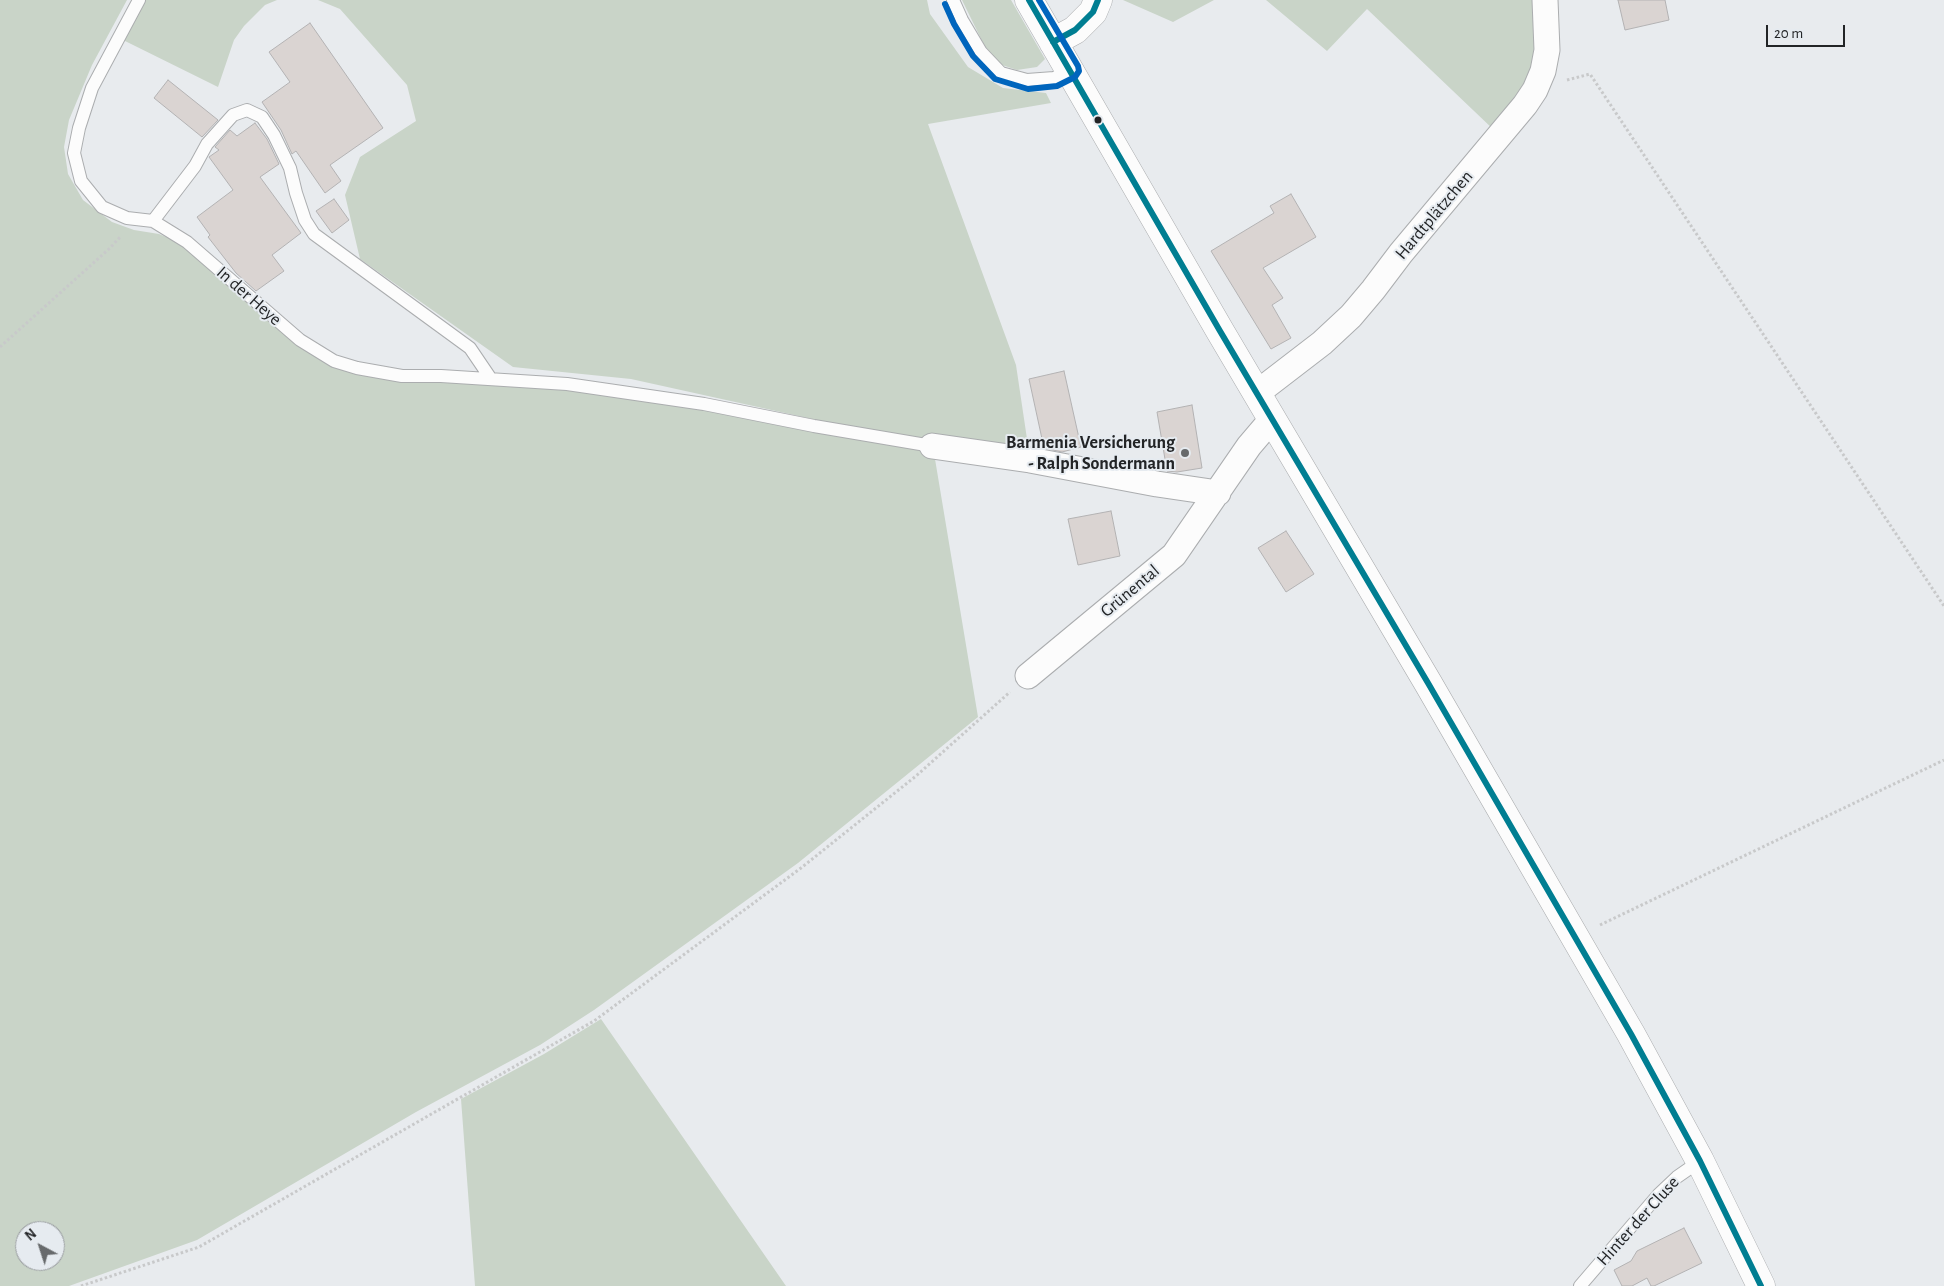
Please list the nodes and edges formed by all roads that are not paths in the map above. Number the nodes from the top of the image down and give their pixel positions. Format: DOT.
graph roads {
  1 [pos="140,0"];
  2 [pos="953,0"];
  3 [pos="1028,0"];
  4 [pos="1098,0"];
  5 [pos="1545,0"];
  6 [pos="1053,42"];
  7 [pos="1070,70"];
  8 [pos="153,221"];
  9 [pos="490,379"];
  10 [pos="1257,393"];
  11 [pos="1272,419"];
  12 [pos="932,446"];
  13 [pos="1218,493"];
  14 [pos="1028,676"];
  15 [pos="1700,1161"];
  16 [pos="1580,1286"];
  17 [pos="1761,1286"];
  1 -- 8 [label="lane, In der Heye"];
  2 -- 7 [label="lane"];
  3 -- 6 [label="main road"];
  4 -- 6 [label="main road"];
  5 -- 10 [label="street, Hardtplätzchen"];
  6 -- 7 [label="main road"];
  7 -- 10 [label="main road"];
  8 -- 9 [label="lane, In der Heye"];
  8 -- 9 [label="lane"];
  9 -- 12 [label="lane, In der Heye"];
  10 -- 11 [label="main road"];
  11 -- 13 [label="street, Grünental"];
  11 -- 15 [label="main road, Hinter der Cluse"];
  12 -- 13 [label="street"];
  13 -- 14 [label="street, Grünental"];
  15 -- 16 [label="lane, Hinter der Cluse"];
  15 -- 17 [label="main road, Hinter der Cluse"];
}
